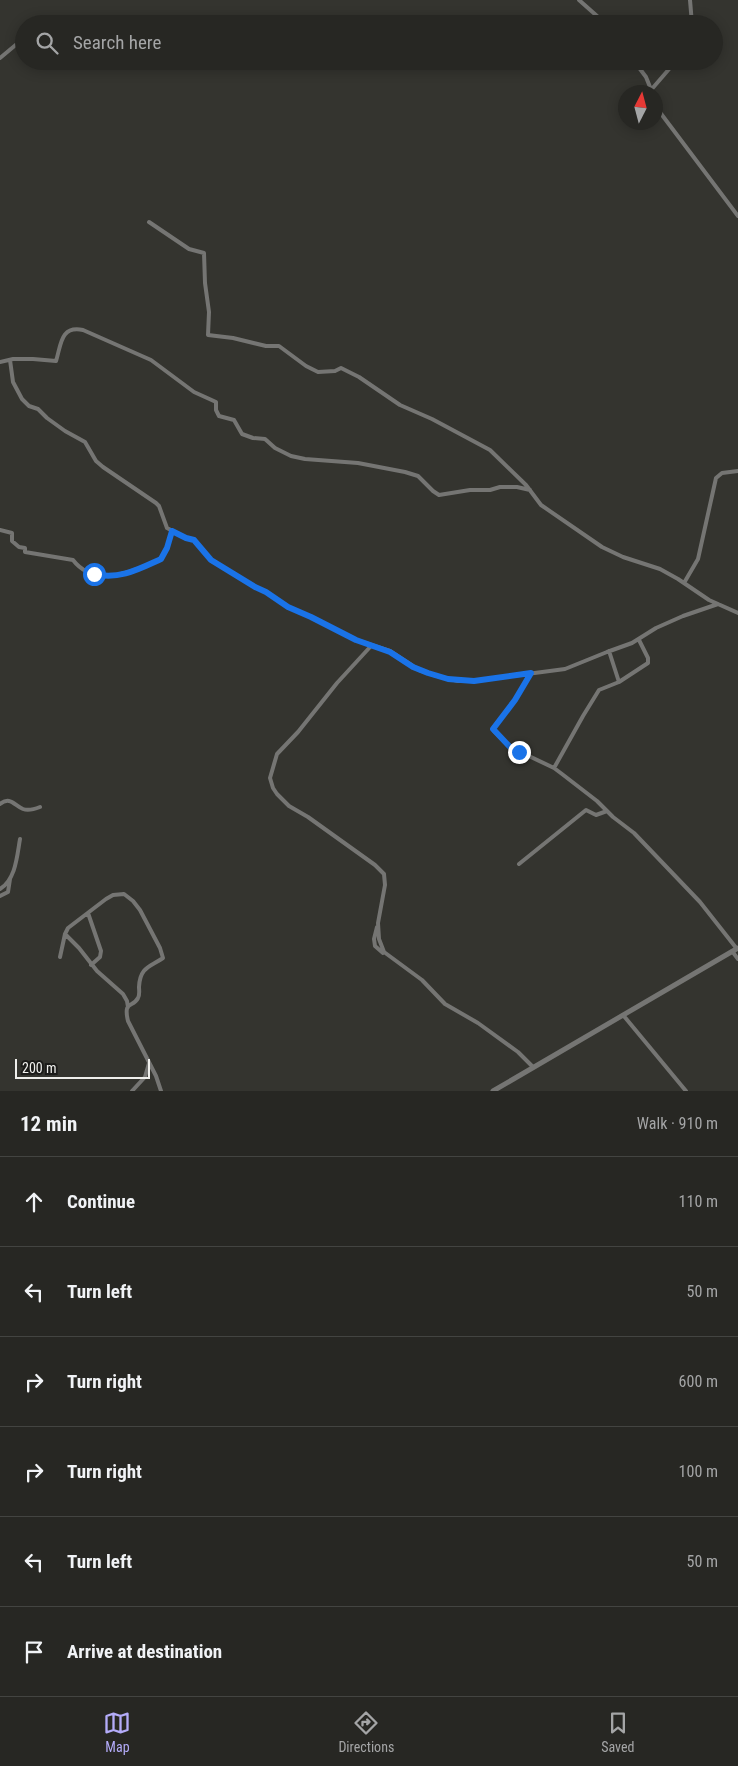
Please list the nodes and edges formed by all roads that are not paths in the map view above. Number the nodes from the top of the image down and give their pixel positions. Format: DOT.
graph roads {
  1 [pos="579,0"];
  2 [pos="690,0"];
  3 [pos="596,15"];
  4 [pos="691,15"];
  5 [pos="15,44"];
  6 [pos="0,58"];
  7 [pos="641,70"];
  8 [pos="669,70"];
  9 [pos="649,85"];
  10 [pos="657,85"];
  11 [pos="663,117"];
  12 [pos="738,216"];
  13 [pos="149,222"];
  14 [pos="10,360"];
  15 [pos="0,362"];
  16 [pos="738,471"];
  17 [pos="530,490"];
  18 [pos="0,530"];
  19 [pos="172,531"];
  20 [pos="684,583"];
  21 [pos="718,604"];
  22 [pos="738,613"];
  23 [pos="639,640"];
  24 [pos="371,646"];
  25 [pos="609,651"];
  26 [pos="531,673"];
  27 [pos="619,682"];
  28 [pos="554,768"];
  29 [pos="0,804"];
  30 [pos="40,807"];
  31 [pos="607,811"];
  32 [pos="20,839"];
  33 [pos="519,864"];
  34 [pos="10,878"];
  35 [pos="0,889"];
  36 [pos="0,896"];
  37 [pos="88,913"];
  38 [pos="65,934"];
  39 [pos="736,949"];
  40 [pos="60,957"];
  41 [pos="738,959"];
  42 [pos="91,965"];
  43 [pos="128,1007"];
  44 [pos="623,1015"];
  45 [pos="149,1063"];
  46 [pos="533,1067"];
  47 [pos="132,1091"];
  48 [pos="161,1091"];
  49 [pos="493,1091"];
  50 [pos="686,1091"];
  1 -- 3 [label="street"];
  2 -- 4 [label="street"];
  5 -- 6 [label="street"];
  7 -- 9 [label="street"];
  8 -- 10 [label="street"];
  11 -- 12 [label="street"];
  13 -- 17 [label="street"];
  14 -- 15 [label="street"];
  14 -- 17 [label="street"];
  14 -- 19 [label="street"];
  16 -- 20 [label="street"];
  17 -- 20 [label="street"];
  18 -- 19 [label="street"];
  19 -- 24 [label="street"];
  20 -- 21 [label="street"];
  21 -- 22 [label="street"];
  21 -- 23 [label="street"];
  23 -- 25 [label="street"];
  23 -- 27 [label="street"];
  24 -- 26 [label="street"];
  24 -- 46 [label="street"];
  25 -- 26 [label="street"];
  25 -- 27 [label="street"];
  26 -- 28 [label="street"];
  27 -- 28 [label="street"];
  28 -- 31 [label="street"];
  29 -- 30 [label="street"];
  31 -- 33 [label="street"];
  31 -- 39 [label="street"];
  32 -- 34 [label="street"];
  34 -- 35 [label="street"];
  34 -- 36 [label="street"];
  37 -- 38 [label="street"];
  37 -- 42 [label="street"];
  37 -- 43 [label="street"];
  38 -- 40 [label="street"];
  38 -- 42 [label="street"];
  39 -- 41 [label="street"];
  39 -- 44 [label="street"];
  42 -- 43 [label="street"];
  43 -- 45 [label="street"];
  44 -- 46 [label="street"];
  44 -- 50 [label="street"];
  45 -- 47 [label="street"];
  45 -- 48 [label="street"];
  46 -- 49 [label="street"];
}
